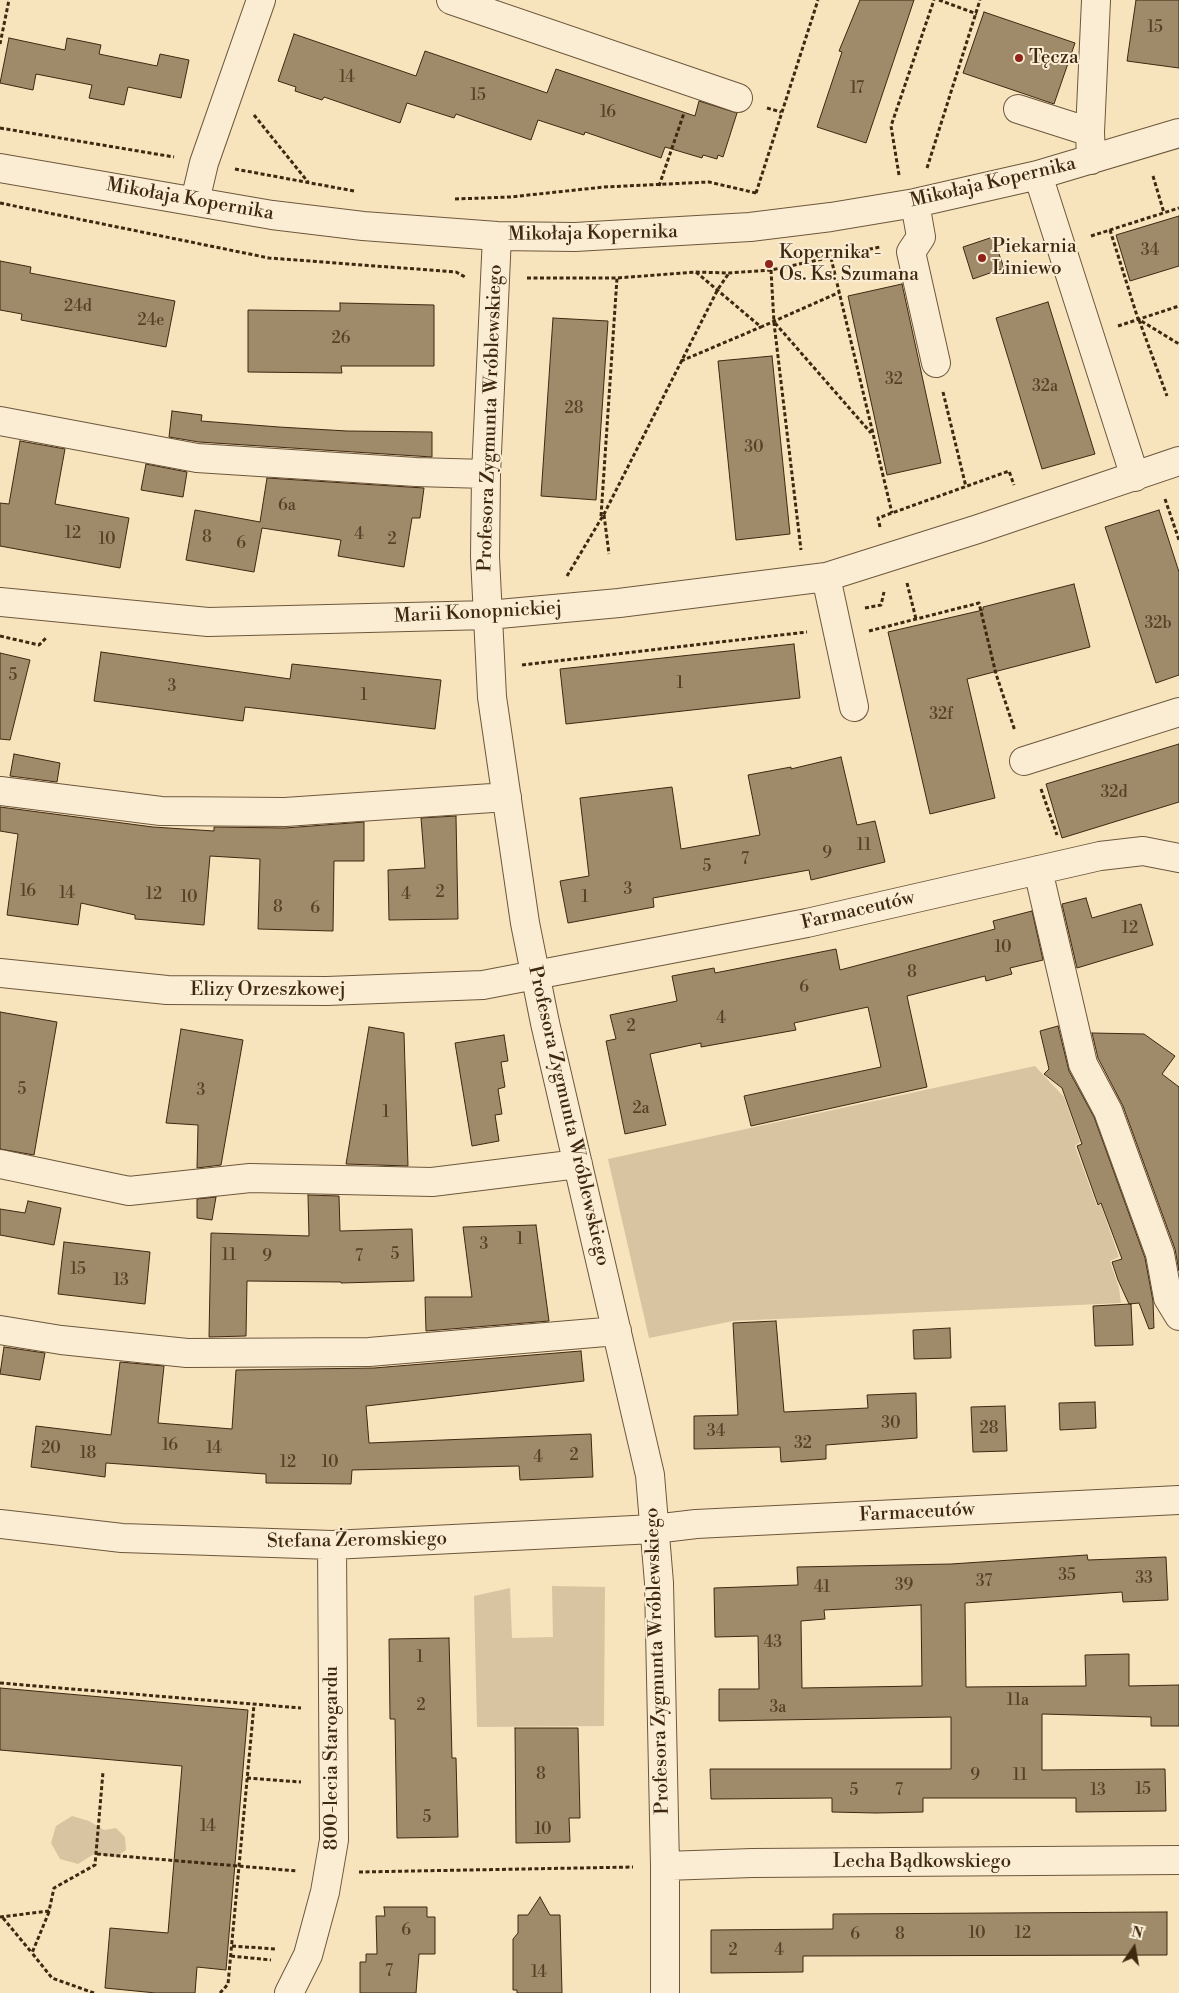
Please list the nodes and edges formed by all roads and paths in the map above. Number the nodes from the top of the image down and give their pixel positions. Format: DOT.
graph roads {
  1 [pos="9,0"];
  2 [pos="261,0"];
  3 [pos="450,0"];
  4 [pos="818,0"];
  5 [pos="934,0"];
  6 [pos="939,0"];
  7 [pos="980,0"];
  8 [pos="1096,0"];
  9 [pos="977,14"];
  10 [pos="0,44"];
  11 [pos="694,83"];
  12 [pos="232,87"];
  13 [pos="738,98"];
  14 [pos="1018,109"];
  15 [pos="0,128"];
  16 [pos="1090,132"];
  17 [pos="1179,133"];
  18 [pos="177,158"];
  19 [pos="1091,160"];
  20 [pos="225,167"];
  21 [pos="0,168"];
  22 [pos="934,171"];
  23 [pos="1038,175"];
  24 [pos="1153,176"];
  25 [pos="900,178"];
  26 [pos="309,182"];
  27 [pos="659,186"];
  28 [pos="357,191"];
  29 [pos="756,193"];
  30 [pos="764,194"];
  31 [pos="454,199"];
  32 [pos="195,201"];
  33 [pos="914,203"];
  34 [pos="1179,208"];
  35 [pos="1164,213"];
  36 [pos="1110,230"];
  37 [pos="497,236"];
  38 [pos="1088,237"];
  39 [pos="831,258"];
  40 [pos="771,270"];
  41 [pos="695,272"];
  42 [pos="729,273"];
  43 [pos="617,278"];
  44 [pos="718,289"];
  45 [pos="840,292"];
  46 [pos="1179,306"];
  47 [pos="1138,319"];
  48 [pos="774,323"];
  49 [pos="762,327"];
  50 [pos="1088,335"];
  51 [pos="1179,344"];
  52 [pos="681,361"];
  53 [pos="936,363"];
  54 [pos="1167,396"];
  55 [pos="0,421"];
  56 [pos="872,434"];
  57 [pos="1179,461"];
  58 [pos="486,474"];
  59 [pos="1135,477"];
  60 [pos="966,486"];
  61 [pos="1164,492"];
  62 [pos="1018,493"];
  63 [pos="892,512"];
  64 [pos="604,514"];
  65 [pos="601,519"];
  66 [pos="881,533"];
  67 [pos="1179,540"];
  68 [pos="801,549"];
  69 [pos="609,554"];
  70 [pos="826,577"];
  71 [pos="906,577"];
  72 [pos="0,602"];
  73 [pos="979,603"];
  74 [pos="546,611"];
  75 [pos="488,615"];
  76 [pos="916,619"];
  77 [pos="839,632"];
  78 [pos="512,666"];
  79 [pos="854,706"];
  80 [pos="1179,712"];
  81 [pos="1024,760"];
  82 [pos="0,791"];
  83 [pos="507,797"];
  84 [pos="1179,858"];
  85 [pos="1038,870"];
  86 [pos="0,973"];
  87 [pos="536,975"];
  88 [pos="0,1164"];
  89 [pos="578,1164"];
  90 [pos="1179,1316"];
  91 [pos="0,1330"];
  92 [pos="617,1331"];
  93 [pos="1179,1500"];
  94 [pos="0,1524"];
  95 [pos="654,1529"];
  96 [pos="332,1545"];
  97 [pos="0,1683"];
  98 [pos="301,1699"];
  99 [pos="254,1705"];
  100 [pos="301,1708"];
  101 [pos="301,1718"];
  102 [pos="104,1772"];
  103 [pos="301,1773"];
  104 [pos="247,1778"];
  105 [pos="301,1782"];
  106 [pos="301,1792"];
  107 [pos="97,1854"];
  108 [pos="1179,1860"];
  109 [pos="298,1863"];
  110 [pos="239,1866"];
  111 [pos="665,1866"];
  112 [pos="297,1871"];
  113 [pos="329,1872"];
  114 [pos="296,1880"];
  115 [pos="49,1911"];
  116 [pos="1,1918"];
  117 [pos="232,1946"];
  118 [pos="32,1953"];
  119 [pos="297,1953"];
  120 [pos="231,1956"];
  121 [pos="94,1993"];
  122 [pos="220,1993"];
  123 [pos="289,1993"];
  124 [pos="665,1993"];
  1 -- 10 [label="path"];
  2 -- 12 [label="street"];
  3 -- 11 [label="street"];
  4 -- 29 [label="path"];
  5 -- 25 [label="path"];
  6 -- 9 [label="path"];
  7 -- 9 [label="path"];
  8 -- 16 [label="street"];
  9 -- 22 [label="path"];
  11 -- 13 [label="street"];
  11 -- 27 [label="path"];
  12 -- 26 [label="path"];
  12 -- 32 [label="street"];
  14 -- 16 [label="street"];
  15 -- 18 [label="path"];
  16 -- 19 [label="street"];
  17 -- 19 [label="street, Mikołaja Kopernika"];
  19 -- 23 [label="street, Mikołaja Kopernika"];
  20 -- 26 [label="path"];
  21 -- 32 [label="street, Mikołaja Kopernika"];
  23 -- 33 [label="street, Mikołaja Kopernika"];
  23 -- 50 [label="street"];
  24 -- 35 [label="path"];
  26 -- 28 [label="path"];
  27 -- 29 [label="path"];
  27 -- 31 [label="path"];
  29 -- 30 [label="path"];
  32 -- 37 [label="street, Mikołaja Kopernika"];
  33 -- 37 [label="street, Mikołaja Kopernika"];
  33 -- 53 [label="street"];
  34 -- 35 [label="path"];
  35 -- 36 [label="path"];
  36 -- 38 [label="path"];
  36 -- 47 [label="path"];
  37 -- 58 [label="street, Profesora Zygmunta Wróblewskiego"];
  39 -- 45 [label="path"];
  40 -- 48 [label="path"];
  41 -- 44 [label="path"];
  42 -- 44 [label="path"];
  43 -- 65 [label="path"];
  44 -- 49 [label="path"];
  44 -- 52 [label="path"];
  45 -- 48 [label="path"];
  45 -- 56 [label="path"];
  46 -- 47 [label="path"];
  47 -- 50 [label="path"];
  47 -- 51 [label="path"];
  47 -- 54 [label="path"];
  48 -- 49 [label="path"];
  48 -- 56 [label="path"];
  48 -- 68 [label="path"];
  49 -- 52 [label="path"];
  50 -- 59 [label="street"];
  52 -- 64 [label="path"];
  53 -- 60 [label="path"];
  55 -- 58 [label="street"];
  56 -- 63 [label="path"];
  57 -- 59 [label="street, Marii Konopnickiej"];
  58 -- 75 [label="street, Profesora Zygmunta Wróblewskiego"];
  59 -- 70 [label="street, Marii Konopnickiej"];
  60 -- 62 [label="path"];
  60 -- 63 [label="path"];
  61 -- 67 [label="path"];
  63 -- 66 [label="path"];
  64 -- 65 [label="path"];
  64 -- 69 [label="path"];
  65 -- 74 [label="path"];
  70 -- 74 [label="street, Marii Konopnickiej"];
  70 -- 77 [label="street"];
  71 -- 76 [label="path"];
  72 -- 75 [label="street, Marii Konopnickiej"];
  73 -- 76 [label="path"];
  74 -- 75 [label="street, Marii Konopnickiej"];
  75 -- 83 [label="street, Profesora Zygmunta Wróblewskiego"];
  76 -- 77 [label="path"];
  77 -- 78 [label="path"];
  77 -- 79 [label="street"];
  80 -- 81 [label="street"];
  82 -- 83 [label="street"];
  83 -- 87 [label="street, Profesora Zygmunta Wróblewskiego"];
  84 -- 85 [label="street, Farmaceutów"];
  85 -- 87 [label="street, Farmaceutów"];
  85 -- 90 [label="street"];
  86 -- 87 [label="street, Elizy Orzeszkowej"];
  87 -- 89 [label="street, Profesora Zygmunta Wróblewskiego"];
  88 -- 89 [label="street"];
  89 -- 92 [label="street, Profesora Zygmunta Wróblewskiego"];
  91 -- 92 [label="street"];
  92 -- 95 [label="street, Profesora Zygmunta Wróblewskiego"];
  93 -- 95 [label="street, Farmaceutów"];
  94 -- 96 [label="street, Stefana Żeromskiego"];
  95 -- 96 [label="street, Stefana Żeromskiego"];
  95 -- 111 [label="street, Profesora Zygmunta Wróblewskiego"];
  96 -- 113 [label="street, 800-lecia Starogardu"];
  97 -- 99 [label="path"];
  98 -- 100 [label="path"];
  99 -- 100 [label="path"];
  99 -- 104 [label="path"];
  100 -- 101 [label="path"];
  102 -- 107 [label="path"];
  103 -- 105 [label="path"];
  104 -- 105 [label="path"];
  104 -- 110 [label="path"];
  105 -- 106 [label="path"];
  107 -- 110 [label="path"];
  107 -- 115 [label="path"];
  108 -- 111 [label="street, Lecha Bądkowskiego"];
  109 -- 112 [label="path"];
  110 -- 112 [label="path"];
  110 -- 117 [label="path"];
  111 -- 113 [label="path"];
  111 -- 124 [label="street, Profesora Zygmunta Wróblewskiego"];
  112 -- 114 [label="path"];
  113 -- 119 [label="street, 800-lecia Starogardu"];
  115 -- 116 [label="path"];
  115 -- 118 [label="path"];
  116 -- 118 [label="path"];
  117 -- 119 [label="path"];
  117 -- 120 [label="path"];
  118 -- 121 [label="path"];
  119 -- 120 [label="path"];
  119 -- 123 [label="street, 800-lecia Starogardu"];
  120 -- 122 [label="path"];
}
